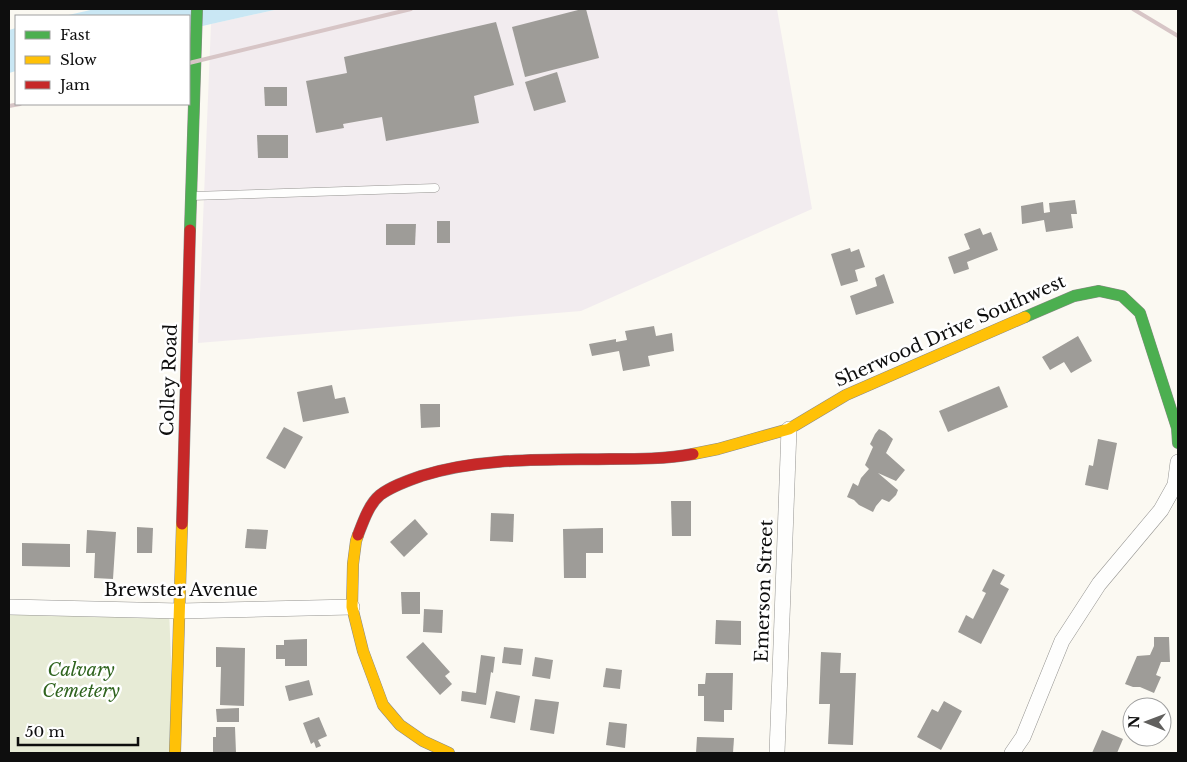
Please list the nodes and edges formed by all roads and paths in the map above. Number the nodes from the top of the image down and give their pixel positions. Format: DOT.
graph roads {
  1 [pos="197,9"];
  2 [pos="435,188"];
  3 [pos="192,196"];
  4 [pos="789,430"];
  5 [pos="1178,443"];
  6 [pos="1178,462"];
  7 [pos="9,607"];
  8 [pos="352,607"];
  9 [pos="180,611"];
  10 [pos="175,753"];
  11 [pos="449,753"];
  12 [pos="777,753"];
  13 [pos="1012,753"];
  1 -- 3 [label="street, Colley Road"];
  2 -- 3 [label="lane"];
  3 -- 9 [label="street, Colley Road"];
  4 -- 5 [label="street, Sherwood Drive Southwest"];
  4 -- 8 [label="street, Sherwood Drive Southwest"];
  4 -- 12 [label="street, Emerson Street"];
  6 -- 13 [label="street"];
  7 -- 9 [label="street, Brewster Avenue"];
  8 -- 9 [label="street, Brewster Avenue"];
  8 -- 11 [label="street, Sherwood Drive Southwest"];
  9 -- 10 [label="street, Colley Road"];
}
